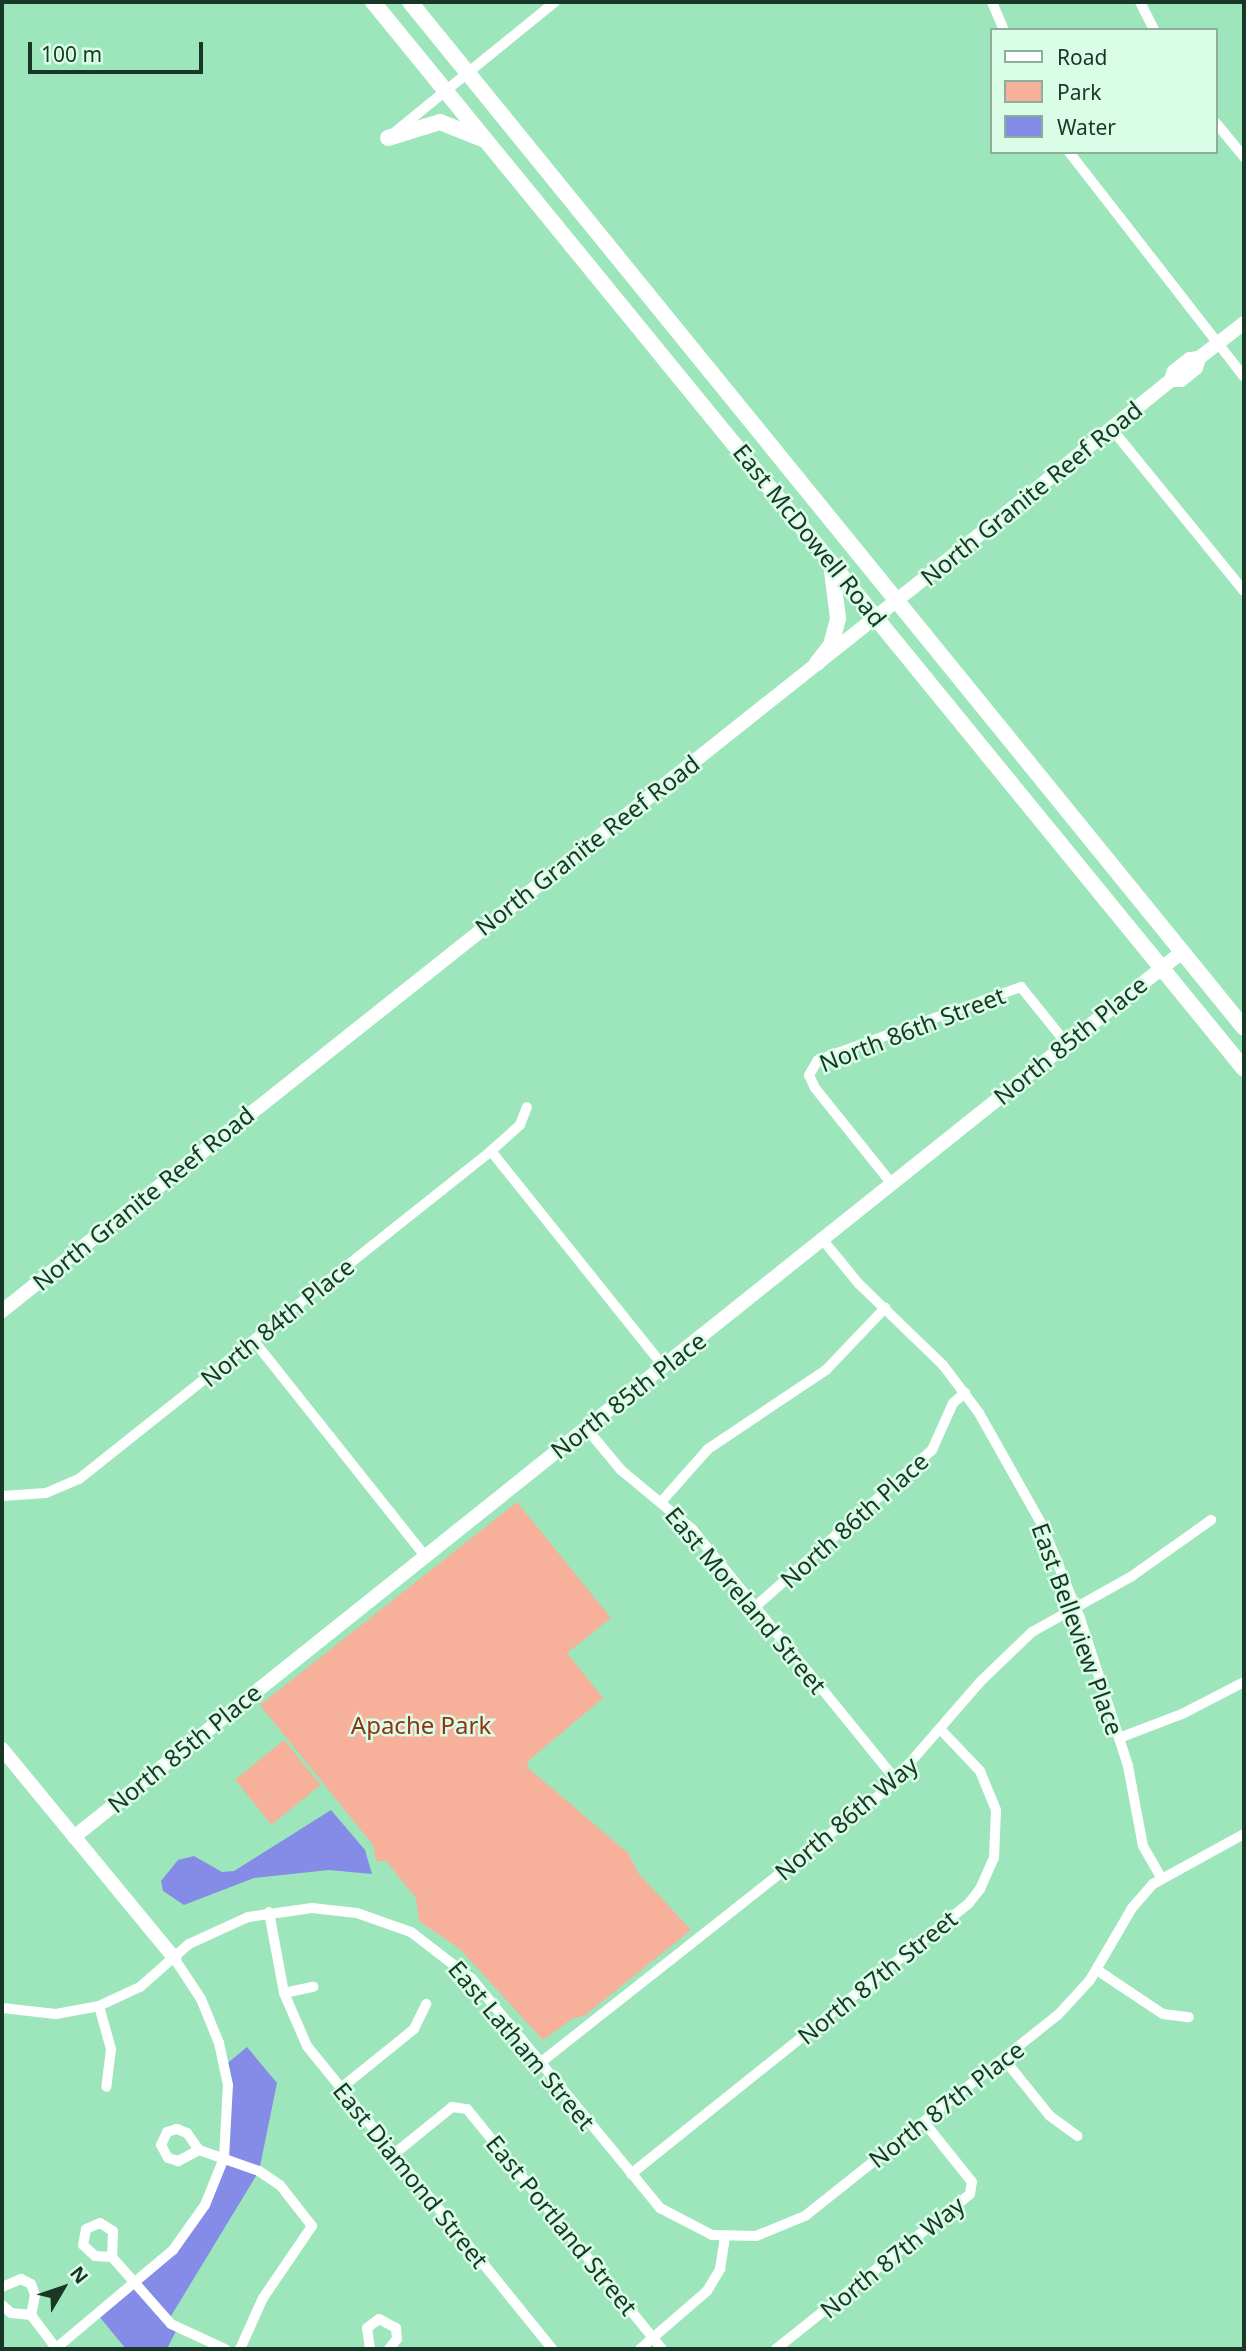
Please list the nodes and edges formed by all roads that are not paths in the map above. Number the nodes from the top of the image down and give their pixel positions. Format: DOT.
graph roads {
  1 [pos="410,2"];
  2 [pos="555,2"];
  3 [pos="992,2"];
  4 [pos="1140,2"];
  5 [pos="376,5"];
  6 [pos="1003,28"];
  7 [pos="1153,28"];
  8 [pos="468,73"];
  9 [pos="447,91"];
  10 [pos="1218,125"];
  11 [pos="388,138"];
  12 [pos="488,142"];
  13 [pos="1071,154"];
  14 [pos="1244,157"];
  15 [pos="1244,323"];
  16 [pos="1219,343"];
  17 [pos="691,347"];
  18 [pos="670,364"];
  19 [pos="1244,377"];
  20 [pos="1111,428"];
  21 [pos="831,560"];
  22 [pos="1244,591"];
  23 [pos="897,601"];
  24 [pos="877,616"];
  25 [pos="817,663"];
  26 [pos="1081,828"];
  27 [pos="1062,844"];
  28 [pos="1182,952"];
  29 [pos="1162,967"];
  30 [pos="1244,1028"];
  31 [pos="1066,1043"];
  32 [pos="1244,1069"];
  33 [pos="527,1107"];
  34 [pos="491,1151"];
  35 [pos="892,1184"];
  36 [pos="822,1239"];
  37 [pos="885,1308"];
  38 [pos="2,1311"];
  39 [pos="254,1341"];
  40 [pos="663,1366"];
  41 [pos="965,1393"];
  42 [pos="586,1428"];
  43 [pos="2,1496"];
  44 [pos="662,1501"];
  45 [pos="1211,1520"];
  46 [pos="425,1556"];
  47 [pos="755,1607"];
  48 [pos="1075,1607"];
  49 [pos="1244,1682"];
  50 [pos="942,1731"];
  51 [pos="1119,1738"];
  52 [pos="2,1749"];
  53 [pos="897,1781"];
  54 [pos="1244,1834"];
  55 [pos="74,1837"];
  56 [pos="1161,1877"];
  57 [pos="269,1912"];
  58 [pos="174,1958"];
  59 [pos="1097,1970"];
  60 [pos="313,1987"];
  61 [pos="284,1993"];
  62 [pos="426,2004"];
  63 [pos="99,2006"];
  64 [pos="2,2008"];
  65 [pos="1189,2017"];
  66 [pos="1004,2059"];
  67 [pos="540,2063"];
  68 [pos="106,2087"];
  69 [pos="341,2088"];
  70 [pos="925,2122"];
  71 [pos="1078,2136"];
  72 [pos="199,2150"];
  73 [pos="394,2154"];
  74 [pos="224,2158"];
  75 [pos="631,2174"];
  76 [pos="725,2239"];
  77 [pos="112,2257"];
  78 [pos="134,2285"];
  79 [pos="2,2287"];
  80 [pos="2,2305"];
  81 [pos="31,2315"];
  82 [pos="654,2338"];
  83 [pos="56,2349"];
  84 [pos="225,2349"];
  85 [pos="240,2349"];
  86 [pos="370,2349"];
  87 [pos="389,2349"];
  88 [pos="552,2349"];
  89 [pos="640,2349"];
  90 [pos="662,2349"];
  91 [pos="776,2349"];
  1 -- 8 [label="main road, East McDowell Road"];
  2 -- 8 [label="street"];
  3 -- 6 [label="street"];
  4 -- 7 [label="street"];
  5 -- 9 [label="main road, East McDowell Road"];
  8 -- 9 [label="street"];
  8 -- 17 [label="main road, East McDowell Road"];
  9 -- 11 [label="street"];
  9 -- 12 [label="main road, East McDowell Road"];
  10 -- 14 [label="street"];
  11 -- 12 [label="main road"];
  12 -- 18 [label="main road, East McDowell Road"];
  13 -- 16 [label="street"];
  15 -- 16 [label="street, North Granite Reef Road"];
  16 -- 19 [label="street"];
  16 -- 20 [label="street, North Granite Reef Road"];
  17 -- 18 [label="main road"];
  17 -- 23 [label="main road, East McDowell Road"];
  18 -- 21 [label="main road, East McDowell Road"];
  20 -- 22 [label="street"];
  20 -- 23 [label="street, North Granite Reef Road"];
  21 -- 24 [label="main road, East McDowell Road"];
  21 -- 25 [label="main road"];
  23 -- 24 [label="street, North Granite Reef Road"];
  23 -- 26 [label="main road, East McDowell Road"];
  24 -- 25 [label="street, North Granite Reef Road"];
  24 -- 27 [label="main road, East McDowell Road"];
  25 -- 38 [label="street, North Granite Reef Road"];
  26 -- 27 [label="main road"];
  26 -- 28 [label="main road, East McDowell Road"];
  27 -- 29 [label="main road, East McDowell Road"];
  28 -- 29 [label="street, North 85th Place"];
  28 -- 30 [label="main road, East McDowell Road"];
  29 -- 31 [label="street, North 85th Place"];
  29 -- 32 [label="main road, East McDowell Road"];
  31 -- 35 [label="street, North 85th Place"];
  31 -- 35 [label="street, North 86th Street"];
  33 -- 34 [label="street, North 84th Place"];
  34 -- 39 [label="street, North 84th Place"];
  34 -- 40 [label="street"];
  35 -- 36 [label="street, North 85th Place"];
  36 -- 37 [label="street, East Belleview Place"];
  36 -- 40 [label="street, North 85th Place"];
  37 -- 41 [label="street, East Belleview Place"];
  37 -- 44 [label="street"];
  39 -- 43 [label="street, North 84th Place"];
  39 -- 46 [label="street"];
  40 -- 42 [label="street, North 85th Place"];
  41 -- 47 [label="street, North 86th Place"];
  41 -- 48 [label="street, East Belleview Place"];
  42 -- 44 [label="street, East Moreland Street"];
  42 -- 46 [label="street, North 85th Place"];
  44 -- 47 [label="street, East Moreland Street"];
  45 -- 48 [label="street, North 86th Way"];
  46 -- 55 [label="street, North 85th Place"];
  47 -- 53 [label="street, East Moreland Street"];
  48 -- 50 [label="street, North 86th Way"];
  48 -- 51 [label="street, East Belleview Place"];
  49 -- 51 [label="street"];
  50 -- 53 [label="street, North 86th Way"];
  50 -- 75 [label="street, North 87th Street"];
  51 -- 56 [label="street, East Belleview Place"];
  52 -- 55 [label="street"];
  53 -- 67 [label="street, North 86th Way"];
  54 -- 56 [label="street, North 87th Place"];
  55 -- 58 [label="street"];
  56 -- 59 [label="street, North 87th Place"];
  57 -- 58 [label="street, East Latham Street"];
  57 -- 61 [label="street, East Diamond Street"];
  57 -- 67 [label="street, East Latham Street"];
  58 -- 63 [label="street, East Latham Street"];
  58 -- 74 [label="street"];
  59 -- 65 [label="street"];
  59 -- 66 [label="street, North 87th Place"];
  60 -- 61 [label="street"];
  61 -- 69 [label="street, East Diamond Street"];
  62 -- 69 [label="street"];
  63 -- 64 [label="street, East Latham Street"];
  63 -- 68 [label="street"];
  66 -- 70 [label="street, North 87th Place"];
  66 -- 71 [label="street"];
  67 -- 75 [label="street, East Latham Street"];
  69 -- 73 [label="street, East Diamond Street"];
  70 -- 76 [label="street, North 87th Place"];
  70 -- 91 [label="street, North 87th Way"];
  72 -- 74 [label="street"];
  73 -- 82 [label="street, East Portland Street"];
  73 -- 88 [label="street, East Diamond Street"];
  74 -- 78 [label="street"];
  74 -- 85 [label="street"];
  75 -- 76 [label="street, East Latham Street"];
  76 -- 82 [label="street"];
  77 -- 78 [label="street"];
  78 -- 83 [label="street"];
  78 -- 84 [label="street"];
  79 -- 81 [label="street"];
  80 -- 81 [label="street"];
  81 -- 83 [label="street"];
  82 -- 89 [label="street"];
  82 -- 90 [label="street, East Portland Street"];
  86 -- 87 [label="street"];
}
